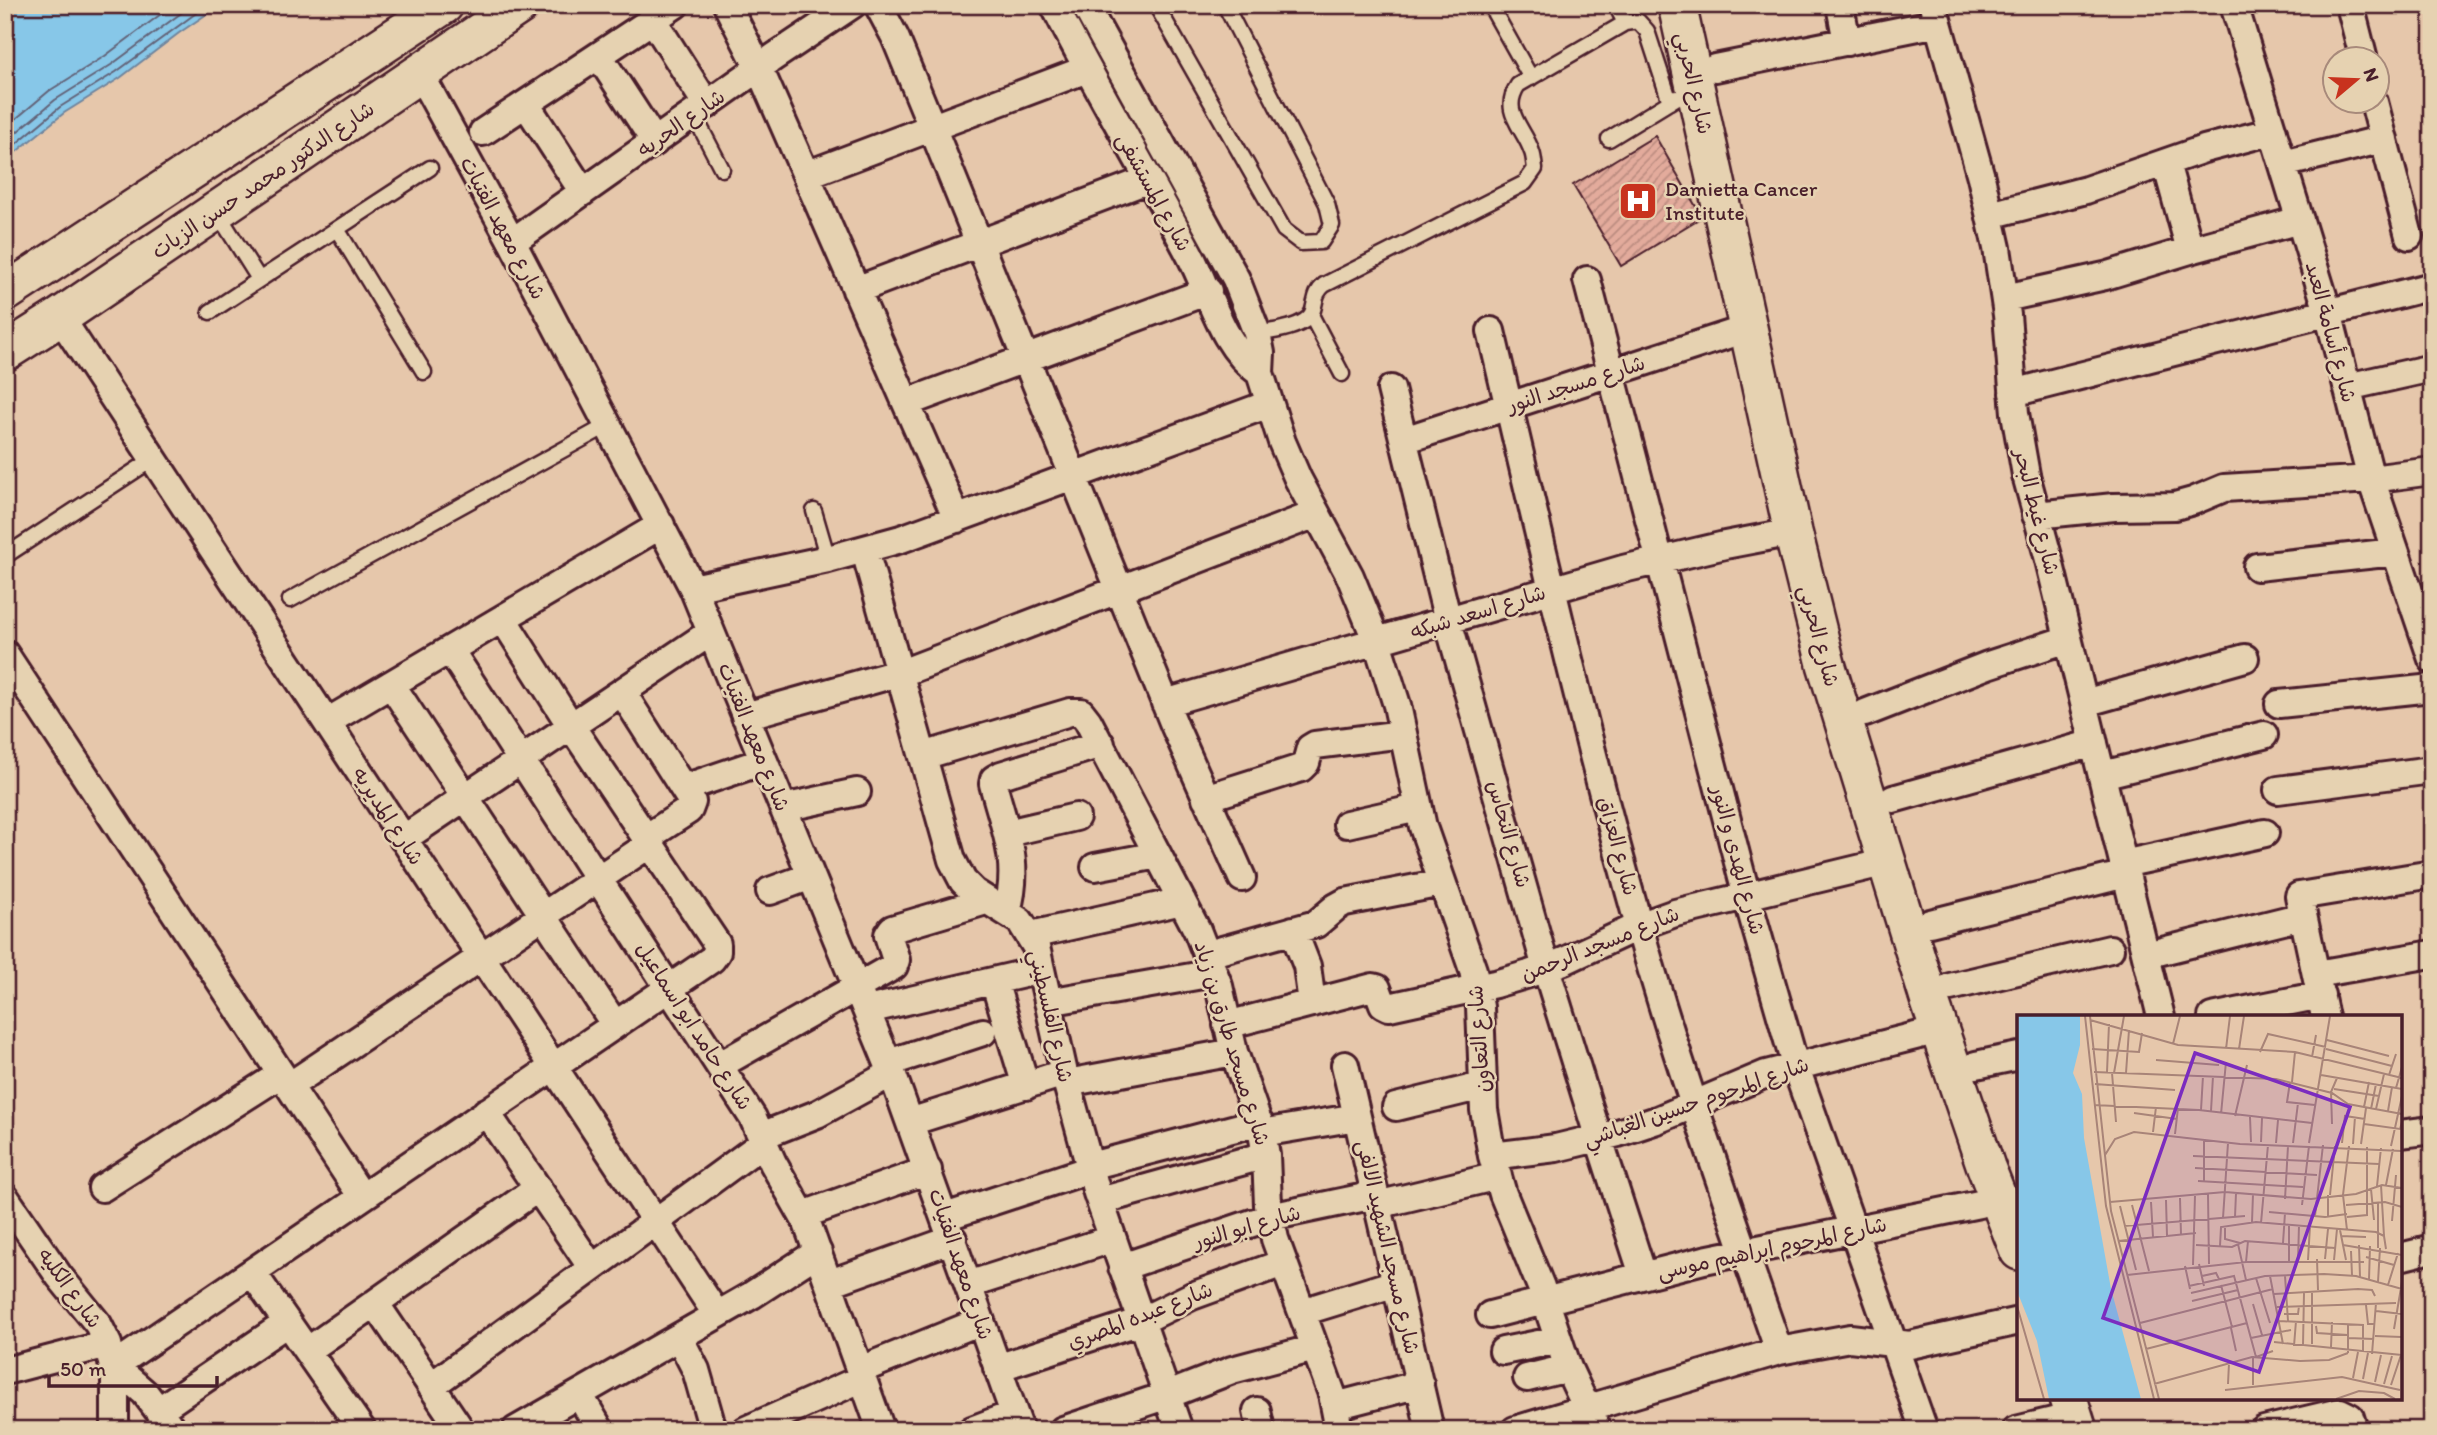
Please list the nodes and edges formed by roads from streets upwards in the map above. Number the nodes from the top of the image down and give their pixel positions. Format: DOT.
graph roads {
  1 [pos="443,5"];
  2 [pos="520,5"];
  3 [pos="675,5"];
  4 [pos="727,5"];
  5 [pos="852,5"];
  6 [pos="878,5"];
  7 [pos="1054,5"];
  8 [pos="1084,5"];
  9 [pos="1676,5"];
  10 [pos="1701,5"];
  11 [pos="1840,5"];
  12 [pos="2350,5"];
  13 [pos="2237,6"];
  14 [pos="1936,14"];
  15 [pos="813,16"];
  16 [pos="653,20"];
  17 [pos="1847,41"];
  18 [pos="2360,46"];
  19 [pos="599,56"];
  20 [pos="759,68"];
  21 [pos="1087,69"];
  22 [pos="420,74"];
  23 [pos="1693,86"];
  24 [pos="526,104"];
  25 [pos="700,110"];
  26 [pos="2378,116"];
  27 [pos="932,127"];
  28 [pos="2273,131"];
  29 [pos="483,132"];
  30 [pos="2384,139"];
  31 [pos="655,142"];
  32 [pos="2166,163"];
  33 [pos="2283,164"];
  34 [pos="806,175"];
  35 [pos="1147,180"];
  36 [pos="583,192"];
  37 [pos="1990,215"];
  38 [pos="2300,220"];
  39 [pos="2409,236"];
  40 [pos="512,242"];
  41 [pos="979,243"];
  42 [pos="2190,250"];
  43 [pos="1587,280"];
  44 [pos="2432,286"];
  45 [pos="856,290"];
  46 [pos="1208,291"];
  47 [pos="5,292"];
  48 [pos="2005,298"];
  49 [pos="2328,312"];
  50 [pos="60,317"];
  51 [pos="1749,328"];
  52 [pos="1491,331"];
  53 [pos="5,352"];
  54 [pos="1026,359"];
  55 [pos="2432,368"];
  56 [pos="1611,372"];
  57 [pos="1261,373"];
  58 [pos="2347,387"];
  59 [pos="1391,389"];
  60 [pos="2014,393"];
  61 [pos="906,403"];
  62 [pos="1269,404"];
  63 [pos="1509,406"];
  64 [pos="1404,440"];
  65 [pos="2432,471"];
  66 [pos="1073,476"];
  67 [pos="2371,479"];
  68 [pos="1316,514"];
  69 [pos="2036,515"];
  70 [pos="957,519"];
  71 [pos="661,525"];
  72 [pos="1793,532"];
  73 [pos="864,551"];
  74 [pos="2395,552"];
  75 [pos="1660,560"];
  76 [pos="2257,567"];
  77 [pos="693,588"];
  78 [pos="1120,589"];
  79 [pos="1552,590"];
  80 [pos="503,619"];
  81 [pos="1448,621"];
  82 [pos="710,632"];
  83 [pos="2068,639"];
  84 [pos="1377,642"];
  85 [pos="450,650"];
  86 [pos="5,654"];
  87 [pos="2245,658"];
  88 [pos="2432,659"];
  89 [pos="900,673"];
  90 [pos="391,684"];
  91 [pos="2432,688"];
  92 [pos="622,692"];
  93 [pos="2084,703"];
  94 [pos="1165,704"];
  95 [pos="2279,704"];
  96 [pos="1865,713"];
  97 [pos="745,716"];
  98 [pos="327,722"];
  99 [pos="571,726"];
  100 [pos="1403,734"];
  101 [pos="2264,735"];
  102 [pos="2094,743"];
  103 [pos="1101,744"];
  104 [pos="923,756"];
  105 [pos="522,759"];
  106 [pos="764,761"];
  107 [pos="2432,770"];
  108 [pos="2102,775"];
  109 [pos="684,788"];
  110 [pos="2278,790"];
  111 [pos="857,792"];
  112 [pos="466,797"];
  113 [pos="1206,798"];
  114 [pos="1893,799"];
  115 [pos="783,808"];
  116 [pos="1418,808"];
  117 [pos="1076,817"];
  118 [pos="1347,824"];
  119 [pos="2265,832"];
  120 [pos="1007,833"];
  121 [pos="403,839"];
  122 [pos="648,841"];
  123 [pos="1158,855"];
  124 [pos="1887,862"];
  125 [pos="1095,867"];
  126 [pos="2124,869"];
  127 [pos="2432,874"];
  128 [pos="811,876"];
  129 [pos="598,878"];
  130 [pos="1242,878"];
  131 [pos="1442,883"];
  132 [pos="770,891"];
  133 [pos="1748,897"];
  134 [pos="1182,901"];
  135 [pos="997,906"];
  136 [pos="2301,906"];
  137 [pos="1918,909"];
  138 [pos="543,915"];
  139 [pos="1639,926"];
  140 [pos="1293,930"];
  141 [pos="1031,935"];
  142 [pos="2110,949"];
  143 [pos="2432,954"];
  144 [pos="2146,955"];
  145 [pos="481,957"];
  146 [pos="1211,963"];
  147 [pos="1546,968"];
  148 [pos="1041,970"];
  149 [pos="994,981"];
  150 [pos="1950,986"];
  151 [pos="670,988"];
  152 [pos="1477,988"];
  153 [pos="2321,995"];
  154 [pos="862,998"];
  155 [pos="1048,1002"];
  156 [pos="1312,1003"];
  157 [pos="2161,1015"];
  158 [pos="2222,1015"];
  159 [pos="615,1025"];
  160 [pos="1227,1025"];
  161 [pos="1939,1030"];
  162 [pos="984,1032"];
  163 [pos="1234,1052"];
  164 [pos="2017,1056"];
  165 [pos="720,1065"];
  166 [pos="1345,1065"];
  167 [pos="1796,1065"];
  168 [pos="1976,1065"];
  169 [pos="553,1067"];
  170 [pos="890,1068"];
  171 [pos="1065,1078"];
  172 [pos="285,1080"];
  173 [pos="1026,1086"];
  174 [pos="1482,1086"];
  175 [pos="1694,1104"];
  176 [pos="1396,1107"];
  177 [pos="486,1112"];
  178 [pos="1357,1117"];
  179 [pos="911,1122"];
  180 [pos="2432,1130"];
  181 [pos="2402,1134"];
  182 [pos="1262,1137"];
  183 [pos="762,1139"];
  184 [pos="1598,1139"];
  185 [pos="1495,1166"];
  186 [pos="1090,1168"];
  187 [pos="928,1170"];
  188 [pos="102,1188"];
  189 [pos="538,1188"];
  190 [pos="2009,1193"];
  191 [pos="5,1197"];
  192 [pos="362,1197"];
  193 [pos="1100,1200"];
  194 [pos="1376,1200"];
  195 [pos="803,1214"];
  196 [pos="1270,1217"];
  197 [pos="655,1222"];
  198 [pos="949,1228"];
  199 [pos="1854,1230"];
  200 [pos="1112,1239"];
  201 [pos="2017,1239"];
  202 [pos="2432,1249"];
  203 [pos="818,1252"];
  204 [pos="1745,1252"];
  205 [pos="2402,1256"];
  206 [pos="1283,1263"];
  207 [pos="1122,1266"];
  208 [pos="592,1268"];
  209 [pos="252,1272"];
  210 [pos="1643,1275"];
  211 [pos="830,1283"];
  212 [pos="1396,1283"];
  213 [pos="968,1285"];
  214 [pos="1546,1301"];
  215 [pos="375,1303"];
  216 [pos="1302,1312"];
  217 [pos="716,1315"];
  218 [pos="1490,1315"];
  219 [pos="981,1321"];
  220 [pos="1141,1321"];
  221 [pos="2017,1321"];
  222 [pos="287,1323"];
  223 [pos="679,1337"];
  224 [pos="1558,1340"];
  225 [pos="1893,1344"];
  226 [pos="1315,1348"];
  227 [pos="307,1351"];
  228 [pos="1503,1351"];
  229 [pos="1779,1351"];
  230 [pos="111,1355"];
  231 [pos="996,1368"];
  232 [pos="1568,1368"];
  233 [pos="5,1371"];
  234 [pos="862,1374"];
  235 [pos="1527,1377"];
  236 [pos="1420,1384"];
  237 [pos="431,1386"];
  238 [pos="579,1394"];
  239 [pos="1168,1395"];
  240 [pos="2083,1414"];
  241 [pos="1337,1418"];
  242 [pos="1592,1419"];
  243 [pos="166,1420"];
  244 [pos="1017,1422"];
  245 [pos="525,1427"];
  246 [pos="358,1428"];
  247 [pos="115,1430"];
  248 [pos="461,1430"];
  249 [pos="600,1430"];
  250 [pos="713,1430"];
  251 [pos="746,1430"];
  252 [pos="881,1430"];
  253 [pos="972,1430"];
  254 [pos="1063,1430"];
  255 [pos="1178,1430"];
  256 [pos="1430,1430"];
  257 [pos="1515,1430"];
  258 [pos="1924,1430"];
  259 [pos="2016,1430"];
  260 [pos="2264,1430"];
  261 [pos="2354,1430"];
  1 -- 47 [label="street"];
  2 -- 22 [label="street, شارع الدكتور محمد حسن الزيات"];
  3 -- 16 [label="street"];
  4 -- 20 [label="street"];
  5 -- 15 [label="street, شارع الحريه"];
  6 -- 27 [label="street"];
  7 -- 21 [label="street, شارع المستشفى"];
  8 -- 57 [label="street, شارع المستشفى"];
  9 -- 23 [label="street, شارع الحربي"];
  10 -- 23 [label="street, شارع الحربي"];
  11 -- 17 [label="street"];
  12 -- 18 [label="street"];
  13 -- 28 [label="street, شارع أسامة العبد"];
  14 -- 17 [label="street"];
  14 -- 37 [label="street, شارع غيط البحر"];
  15 -- 20 [label="street, شارع الحريه"];
  16 -- 19 [label="street"];
  16 -- 25 [label="street"];
  17 -- 23 [label="street"];
  19 -- 24 [label="street"];
  19 -- 31 [label="street"];
  20 -- 25 [label="street, شارع الحريه"];
  20 -- 34 [label="street"];
  21 -- 27 [label="street"];
  21 -- 35 [label="street, شارع المستشفى"];
  22 -- 40 [label="street, شارع معهد الفتيات"];
  22 -- 50 [label="street, شارع الدكتور محمد حسن الزيات"];
  23 -- 51 [label="street, شارع الحربي"];
  23 -- 96 [label="street, شارع الحربي"];
  24 -- 29 [label="street"];
  24 -- 36 [label="street"];
  25 -- 31 [label="street, شارع الحريه"];
  26 -- 30 [label="street"];
  27 -- 34 [label="street"];
  27 -- 41 [label="street"];
  28 -- 32 [label="street"];
  28 -- 33 [label="street, شارع أسامة العبد"];
  30 -- 33 [label="street"];
  30 -- 39 [label="street"];
  31 -- 36 [label="street, شارع الحريه"];
  32 -- 37 [label="street"];
  32 -- 42 [label="street"];
  33 -- 38 [label="street, شارع أسامة العبد"];
  34 -- 45 [label="street"];
  35 -- 41 [label="street"];
  35 -- 46 [label="street, شارع المستشفى"];
  36 -- 40 [label="street, شارع الحريه"];
  37 -- 48 [label="street, شارع غيط البحر"];
  38 -- 42 [label="street"];
  38 -- 49 [label="street, شارع أسامة العبد"];
  40 -- 71 [label="street, شارع معهد الفتيات"];
  41 -- 45 [label="street"];
  41 -- 54 [label="street"];
  42 -- 48 [label="street"];
  43 -- 56 [label="street, شارع الهدى و النور"];
  44 -- 49 [label="street"];
  45 -- 61 [label="street"];
  46 -- 54 [label="street"];
  46 -- 57 [label="street, شارع المستشفى"];
  48 -- 60 [label="street, شارع غيط البحر"];
  49 -- 58 [label="street, شارع أسامة العبد"];
  49 -- 60 [label="street"];
  50 -- 53 [label="street, شارع الدكتور محمد حسن الزيات"];
  50 -- 98 [label="street, شارع المديريه"];
  51 -- 56 [label="street, شارع مسجد النور"];
  51 -- 72 [label="street, شارع الحربي"];
  52 -- 63 [label="street, شارع العزاق"];
  54 -- 61 [label="street"];
  54 -- 66 [label="street"];
  55 -- 58 [label="street"];
  56 -- 63 [label="street, شارع مسجد النور"];
  56 -- 75 [label="street, شارع الهدى و النور"];
  57 -- 62 [label="street, شارع المستشفى"];
  58 -- 67 [label="street, شارع أسامة العبد"];
  59 -- 64 [label="street, شارع النحاس"];
  60 -- 69 [label="street, شارع غيط البحر"];
  61 -- 70 [label="street"];
  62 -- 66 [label="street"];
  62 -- 68 [label="street, شارع المستشفى"];
  63 -- 64 [label="street, شارع مسجد النور"];
  63 -- 79 [label="street, شارع العزاق"];
  64 -- 81 [label="street, شارع النحاس"];
  65 -- 67 [label="street"];
  66 -- 70 [label="street"];
  66 -- 78 [label="street"];
  67 -- 69 [label="street"];
  67 -- 74 [label="street, شارع أسامة العبد"];
  68 -- 78 [label="street"];
  68 -- 84 [label="street, شارع المستشفى"];
  69 -- 83 [label="street, شارع غيط البحر"];
  70 -- 73 [label="street"];
  71 -- 77 [label="street, شارع معهد الفتيات"];
  71 -- 80 [label="street"];
  72 -- 75 [label="street, شارع اسعد شبكه"];
  72 -- 124 [label="street, شارع الحربي"];
  73 -- 77 [label="street"];
  73 -- 89 [label="street, شارع الفلسطيني"];
  74 -- 76 [label="street"];
  74 -- 88 [label="street, شارع أسامة العبد"];
  75 -- 79 [label="street, شارع اسعد شبكه"];
  75 -- 133 [label="street, شارع الهدى و النور"];
  77 -- 82 [label="street, شارع معهد الفتيات"];
  78 -- 89 [label="street"];
  78 -- 94 [label="street"];
  79 -- 81 [label="street, شارع اسعد شبكه"];
  79 -- 139 [label="street, شارع العزاق"];
  80 -- 85 [label="street"];
  80 -- 99 [label="street"];
  81 -- 84 [label="street, شارع اسعد شبكه"];
  81 -- 147 [label="street, شارع النحاس"];
  82 -- 92 [label="street"];
  82 -- 97 [label="street, شارع معهد الفتيات"];
  83 -- 93 [label="street, شارع غيط البحر"];
  83 -- 96 [label="street"];
  84 -- 94 [label="street, شارع اسعد شبكه"];
  84 -- 100 [label="street, شارع التعاون"];
  85 -- 90 [label="street"];
  85 -- 105 [label="street, شارع حامد ابو اسماعيل"];
  86 -- 172 [label="street"];
  87 -- 93 [label="street"];
  89 -- 97 [label="street"];
  89 -- 104 [label="street, شارع الفلسطيني"];
  90 -- 98 [label="street"];
  90 -- 112 [label="street"];
  91 -- 95 [label="street"];
  92 -- 99 [label="street"];
  92 -- 109 [label="street"];
  93 -- 102 [label="street, شارع غيط البحر"];
  94 -- 113 [label="street"];
  96 -- 114 [label="street, شارع الحربي"];
  97 -- 106 [label="street, شارع معهد الفتيات"];
  98 -- 121 [label="street, شارع المديريه"];
  99 -- 105 [label="street"];
  99 -- 122 [label="street"];
  100 -- 113 [label="street"];
  100 -- 116 [label="street, شارع التعاون"];
  101 -- 108 [label="street"];
  102 -- 108 [label="street, شارع غيط البحر"];
  102 -- 114 [label="street"];
  103 -- 104 [label="street, شارع مسجد طارق بن زياد"];
  103 -- 120 [label="street"];
  103 -- 123 [label="street, شارع مسجد طارق بن زياد"];
  104 -- 135 [label="street, شارع الفلسطيني"];
  105 -- 112 [label="street"];
  105 -- 129 [label="street, شارع حامد ابو اسماعيل"];
  106 -- 109 [label="street"];
  106 -- 115 [label="street, شارع معهد الفتيات"];
  107 -- 110 [label="street"];
  108 -- 126 [label="street, شارع غيط البحر"];
  109 -- 122 [label="street"];
  111 -- 115 [label="street"];
  112 -- 121 [label="street"];
  112 -- 138 [label="street"];
  113 -- 130 [label="street"];
  114 -- 137 [label="street, شارع الحربي"];
  115 -- 128 [label="street, شارع معهد الفتيات"];
  116 -- 118 [label="street"];
  116 -- 131 [label="street, شارع التعاون"];
  117 -- 120 [label="street"];
  119 -- 126 [label="street"];
  120 -- 135 [label="street"];
  121 -- 145 [label="street, شارع المديريه"];
  122 -- 129 [label="street"];
  122 -- 151 [label="street"];
  123 -- 125 [label="street"];
  123 -- 134 [label="street, شارع مسجد طارق بن زياد"];
  124 -- 133 [label="street, شارع مسجد الرحمن"];
  124 -- 137 [label="street, شارع الحربي"];
  126 -- 137 [label="street"];
  126 -- 144 [label="street, شارع غيط البحر"];
  127 -- 136 [label="street"];
  128 -- 132 [label="street"];
  128 -- 154 [label="street, شارع معهد الفتيات"];
  129 -- 138 [label="street"];
  129 -- 151 [label="street, شارع حامد ابو اسماعيل"];
  131 -- 140 [label="street"];
  131 -- 152 [label="street, شارع التعاون"];
  133 -- 139 [label="street, شارع مسجد الرحمن"];
  133 -- 167 [label="street, شارع الهدى و النور"];
  134 -- 141 [label="street"];
  134 -- 146 [label="street, شارع مسجد طارق بن زياد"];
  135 -- 141 [label="street, شارع الفلسطيني"];
  135 -- 154 [label="street"];
  136 -- 144 [label="street"];
  136 -- 153 [label="street"];
  137 -- 150 [label="street, شارع الحربي"];
  137 -- 161 [label="street, شارع الحربي"];
  138 -- 145 [label="street"];
  138 -- 159 [label="street"];
  139 -- 147 [label="street, شارع مسجد الرحمن"];
  139 -- 175 [label="street, شارع العزاق"];
  140 -- 146 [label="street"];
  140 -- 156 [label="street"];
  141 -- 148 [label="street, شارع الفلسطيني"];
  142 -- 150 [label="street"];
  143 -- 153 [label="street"];
  144 -- 157 [label="street, شارع غيط البحر"];
  145 -- 169 [label="street, شارع المديريه"];
  145 -- 172 [label="street"];
  146 -- 155 [label="street"];
  146 -- 160 [label="street, شارع مسجد طارق بن زياد"];
  147 -- 152 [label="street, شارع مسجد الرحمن"];
  147 -- 184 [label="street, شارع النحاس"];
  148 -- 149 [label="street"];
  148 -- 155 [label="street, شارع الفلسطيني"];
  149 -- 154 [label="street"];
  149 -- 173 [label="street"];
  150 -- 168 [label="street, شارع الحربي"];
  151 -- 159 [label="street"];
  151 -- 165 [label="street, شارع حامد ابو اسماعيل"];
  152 -- 156 [label="street, شارع مسجد الرحمن"];
  152 -- 174 [label="street, شارع التعاون"];
  153 -- 158 [label="street"];
  154 -- 165 [label="street"];
  154 -- 170 [label="street, شارع معهد الفتيات"];
  155 -- 171 [label="street, شارع الفلسطيني"];
  156 -- 160 [label="street"];
  159 -- 169 [label="street"];
  160 -- 163 [label="street, شارع مسجد طارق بن زياد"];
  161 -- 167 [label="street, شارع المرحوم حسين الغباشي"];
  161 -- 190 [label="street, شارع الحربي"];
  162 -- 170 [label="street"];
  163 -- 171 [label="street"];
  163 -- 182 [label="street, شارع مسجد طارق بن زياد"];
  164 -- 168 [label="street"];
  165 -- 183 [label="street, شارع حامد ابو اسماعيل"];
  166 -- 178 [label="street, شارع مسجد الشهيد الالفى"];
  167 -- 175 [label="street, شارع المرحوم حسين الغباشي"];
  167 -- 199 [label="street, شارع الهدى و النور"];
  168 -- 190 [label="street, شارع الحربي"];
  169 -- 177 [label="street"];
  169 -- 197 [label="street, شارع المديريه"];
  170 -- 179 [label="street, شارع معهد الفتيات"];
  170 -- 183 [label="street"];
  171 -- 173 [label="street"];
  171 -- 186 [label="street, شارع الفلسطيني"];
  172 -- 188 [label="street"];
  172 -- 192 [label="street"];
  173 -- 179 [label="street"];
  174 -- 176 [label="street"];
  174 -- 185 [label="street, شارع التعاون"];
  175 -- 184 [label="street, شارع المرحوم حسين الغباشي"];
  175 -- 204 [label="street, شارع العزاق"];
  177 -- 189 [label="street"];
  177 -- 192 [label="street"];
  178 -- 182 [label="street"];
  178 -- 194 [label="street, شارع مسجد الشهيد الالفى"];
  179 -- 187 [label="street, شارع معهد الفتيات"];
  180 -- 181 [label="street"];
  182 -- 186 [label="street"];
  182 -- 193 [label="street"];
  182 -- 196 [label="street, شارع مسجد طارق بن زياد"];
  183 -- 195 [label="street, شارع حامد ابو اسماعيل"];
  183 -- 197 [label="street"];
  184 -- 185 [label="street, شارع المرحوم حسين الغباشي"];
  184 -- 210 [label="street, شارع النحاس"];
  185 -- 194 [label="street, شارع المرحوم حسين الغباشي"];
  185 -- 214 [label="street, شارع التعاون"];
  186 -- 193 [label="street, شارع الفلسطيني"];
  186 -- 198 [label="street"];
  187 -- 195 [label="street"];
  187 -- 198 [label="street, شارع معهد الفتيات"];
  189 -- 208 [label="street"];
  189 -- 215 [label="street"];
  190 -- 199 [label="street, شارع المرحوم ابراهيم موسى"];
  190 -- 201 [label="street, شارع الحربي"];
  191 -- 230 [label="street, شارع الكليه"];
  192 -- 209 [label="street"];
  193 -- 200 [label="street, شارع الفلسطيني"];
  194 -- 196 [label="street, شارع ابو النور"];
  194 -- 212 [label="street, شارع مسجد الشهيد الالفى"];
  195 -- 203 [label="street, شارع حامد ابو اسماعيل"];
  196 -- 206 [label="street, شارع مسجد طارق بن زياد"];
  196 -- 207 [label="street, شارع ابو النور"];
  197 -- 208 [label="street"];
  197 -- 217 [label="street, شارع المديريه"];
  198 -- 211 [label="street"];
  198 -- 213 [label="street, شارع معهد الفتيات"];
  199 -- 204 [label="street, شارع المرحوم ابراهيم موسى"];
  199 -- 225 [label="street, شارع الهدى و النور"];
  200 -- 207 [label="street, شارع الفلسطيني"];
  200 -- 213 [label="street"];
  202 -- 205 [label="street"];
  203 -- 211 [label="street, شارع حامد ابو اسماعيل"];
  203 -- 217 [label="street"];
  204 -- 210 [label="street, شارع المرحوم ابراهيم موسى"];
  204 -- 229 [label="street, شارع العزاق"];
  206 -- 216 [label="street, شارع مسجد طارق بن زياد"];
  206 -- 220 [label="street, شارع عبده المصري"];
  207 -- 220 [label="street, شارع الفلسطيني"];
  208 -- 237 [label="street"];
  209 -- 222 [label="street"];
  209 -- 230 [label="street"];
  210 -- 214 [label="street, شارع المرحوم ابراهيم موسى"];
  211 -- 234 [label="street, شارع حامد ابو اسماعيل"];
  212 -- 216 [label="street"];
  212 -- 236 [label="street, شارع مسجد الشهيد الالفى"];
  213 -- 219 [label="street, شارع معهد الفتيات"];
  214 -- 218 [label="street, شارع المرحوم ابراهيم موسى"];
  214 -- 224 [label="street, شارع التعاون"];
  215 -- 227 [label="street"];
  215 -- 237 [label="street"];
  216 -- 226 [label="street, شارع مسجد طارق بن زياد"];
  217 -- 223 [label="street"];
  219 -- 231 [label="street, شارع معهد الفتيات"];
  219 -- 234 [label="street"];
  220 -- 231 [label="street, شارع عبده المصري"];
  220 -- 239 [label="street, شارع الفلسطيني"];
  221 -- 225 [label="street"];
  222 -- 227 [label="street"];
  222 -- 243 [label="street"];
  223 -- 238 [label="street"];
  223 -- 250 [label="street"];
  224 -- 228 [label="street"];
  224 -- 232 [label="street, شارع التعاون"];
  225 -- 229 [label="street"];
  225 -- 258 [label="street, شارع الهدى و النور"];
  226 -- 239 [label="street"];
  226 -- 241 [label="street, شارع مسجد طارق بن زياد"];
  227 -- 246 [label="street"];
  229 -- 242 [label="street"];
  230 -- 233 [label="street"];
  230 -- 243 [label="street"];
  230 -- 247 [label="street, شارع الكليه"];
  231 -- 244 [label="street, شارع معهد الفتيات"];
  232 -- 235 [label="street"];
  232 -- 242 [label="street, شارع التعاون"];
  234 -- 251 [label="street"];
  234 -- 252 [label="street, شارع حامد ابو اسماعيل"];
  236 -- 241 [label="street"];
  236 -- 256 [label="street, شارع مسجد الشهيد الالفى"];
  237 -- 248 [label="street"];
  238 -- 245 [label="street"];
  238 -- 249 [label="street"];
  239 -- 254 [label="street"];
  239 -- 255 [label="street, شارع الفلسطيني"];
  240 -- 259 [label="street"];
  242 -- 257 [label="street"];
  244 -- 253 [label="street"];
  260 -- 261 [label="street"];
}
